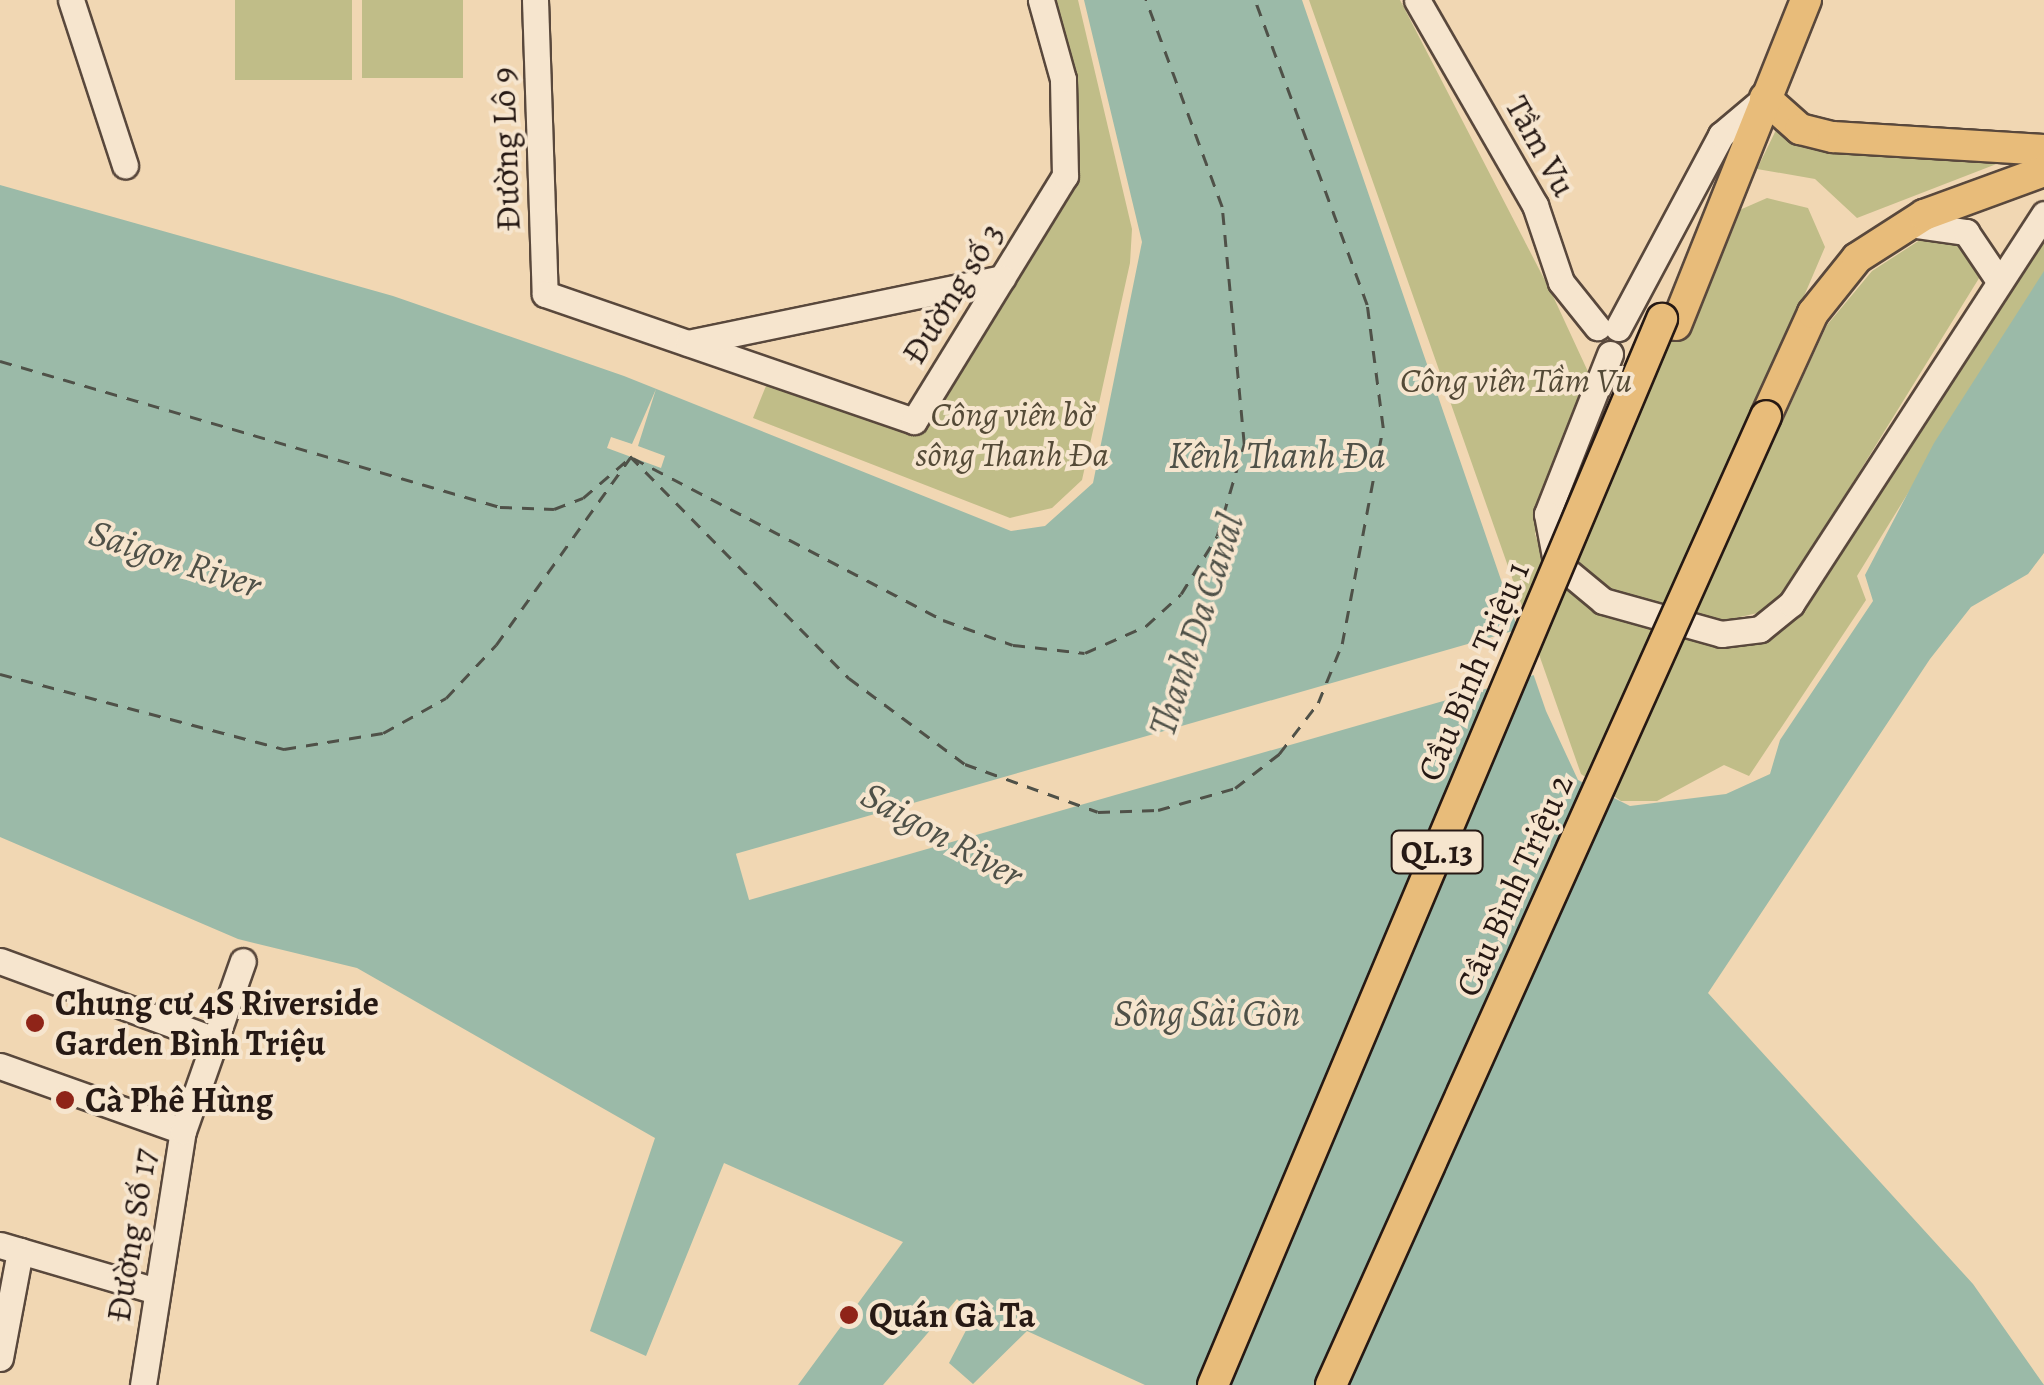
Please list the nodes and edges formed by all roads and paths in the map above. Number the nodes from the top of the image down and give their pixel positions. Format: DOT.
graph roads {
  1 [pos="71,0"];
  2 [pos="534,0"];
  3 [pos="1041,0"];
  4 [pos="1416,0"];
  5 [pos="1806,0"];
  6 [pos="1764,98"];
  7 [pos="2044,150"];
  8 [pos="126,165"];
  9 [pos="2044,170"];
  10 [pos="2044,214"];
  11 [pos="1906,224"];
  12 [pos="1002,278"];
  13 [pos="1997,278"];
  14 [pos="545,294"];
  15 [pos="1669,322"];
  16 [pos="1608,328"];
  17 [pos="688,343"];
  18 [pos="0,961"];
  19 [pos="243,962"];
  20 [pos="209,1038"];
  21 [pos="0,1066"];
  22 [pos="183,1131"];
  23 [pos="10,1248"];
  24 [pos="156,1291"];
  25 [pos="0,1358"];
  26 [pos="150,1384"];
  27 [pos="1213,1385"];
  28 [pos="1228,1385"];
  29 [pos="1332,1385"];
  1 -- 8 [label="street"];
  2 -- 14 [label="street, Đường Lô 9"];
  3 -- 12 [label="street, Đường số 3"];
  4 -- 16 [label="street, Tầm Vu"];
  5 -- 6 [label="main road, QL.13"];
  6 -- 7 [label="main road"];
  6 -- 15 [label="main road, QL.13"];
  6 -- 16 [label="street"];
  9 -- 11 [label="main road, Cầu Bình Triệu 2"];
  10 -- 13 [label="street"];
  11 -- 13 [label="street"];
  11 -- 29 [label="main road, Cầu Bình Triệu 2, bridge"];
  12 -- 17 [label="street"];
  12 -- 17 [label="street, Đường số 3"];
  13 -- 16 [label="street"];
  14 -- 17 [label="street, Đường số 3"];
  15 -- 27 [label="main road, Cầu Bình Triệu 1 / QL.13, bridge"];
  15 -- 28 [label="main road, Cầu Bình Triệu 1 / QL.13"];
  18 -- 20 [label="street"];
  19 -- 20 [label="street, Đường Số 17"];
  20 -- 22 [label="street, Đường Số 17"];
  21 -- 22 [label="street"];
  22 -- 24 [label="street, Đường Số 17"];
  23 -- 24 [label="street"];
  23 -- 25 [label="street"];
  24 -- 26 [label="street, Đường Số 17"];
}
